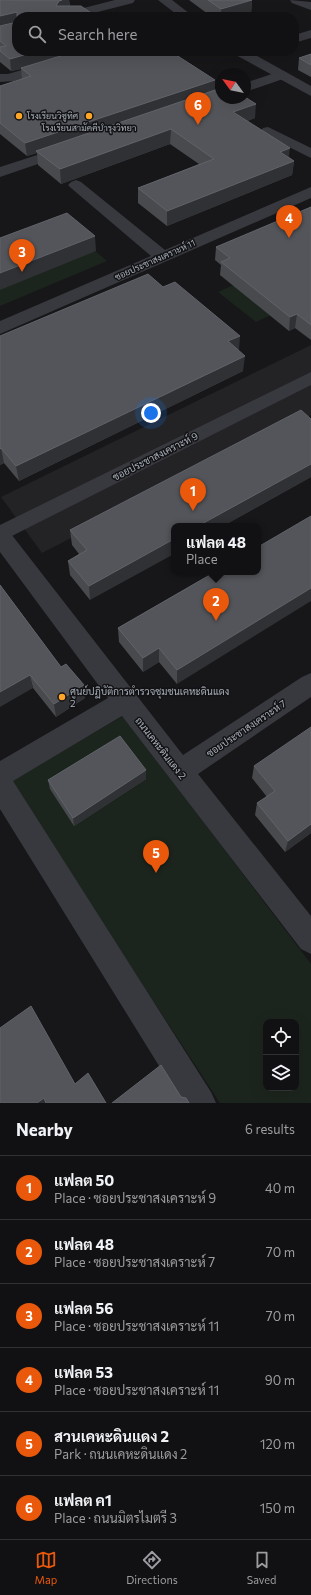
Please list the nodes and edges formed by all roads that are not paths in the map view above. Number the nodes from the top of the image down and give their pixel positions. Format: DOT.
graph roads {
  1 [pos="129,0"];
  2 [pos="164,0"];
  3 [pos="296,0"];
  4 [pos="311,6"];
  5 [pos="83,12"];
  6 [pos="181,12"];
  7 [pos="311,34"];
  8 [pos="299,38"];
  9 [pos="83,56"];
  10 [pos="247,56"];
  11 [pos="280,75"];
  12 [pos="0,78"];
  13 [pos="251,86"];
  14 [pos="311,92"];
  15 [pos="268,131"];
  16 [pos="75,146"];
  17 [pos="311,154"];
  18 [pos="0,172"];
  19 [pos="76,185"];
  20 [pos="311,192"];
  21 [pos="162,256"];
  22 [pos="0,328"];
  23 [pos="311,378"];
  24 [pos="0,535"];
  25 [pos="311,684"];
  26 [pos="125,701"];
  27 [pos="180,772"];
  28 [pos="0,776"];
  29 [pos="0,785"];
  30 [pos="311,939"];
  31 [pos="200,1103"];
  1 -- 5 [label="street"];
  2 -- 6 [label="street"];
  3 -- 4 [label="street"];
  7 -- 8 [label="street"];
  9 -- 12 [label="street"];
  10 -- 11 [label="street"];
  11 -- 13 [label="street"];
  11 -- 14 [label="street"];
  15 -- 17 [label="street"];
  16 -- 18 [label="street"];
  19 -- 21 [label="street"];
  20 -- 21 [label="street, ซอยประชาสงเคราะห์ 11"];
  21 -- 22 [label="street, ซอยประชาสงเคราะห์ 11"];
  23 -- 24 [label="street, ซอยประชาสงเคราะห์ 9"];
  24 -- 26 [label="street, ถนนเคหะดินแดง 2"];
  25 -- 27 [label="street, ซอยประชาสงเคราะห์ 7"];
  26 -- 27 [label="street, ถนนเคหะดินแดง 2"];
  26 -- 28 [label="street"];
  27 -- 30 [label="street, ถนนเคหะดินแดง 2"];
  29 -- 31 [label="street"];
}
